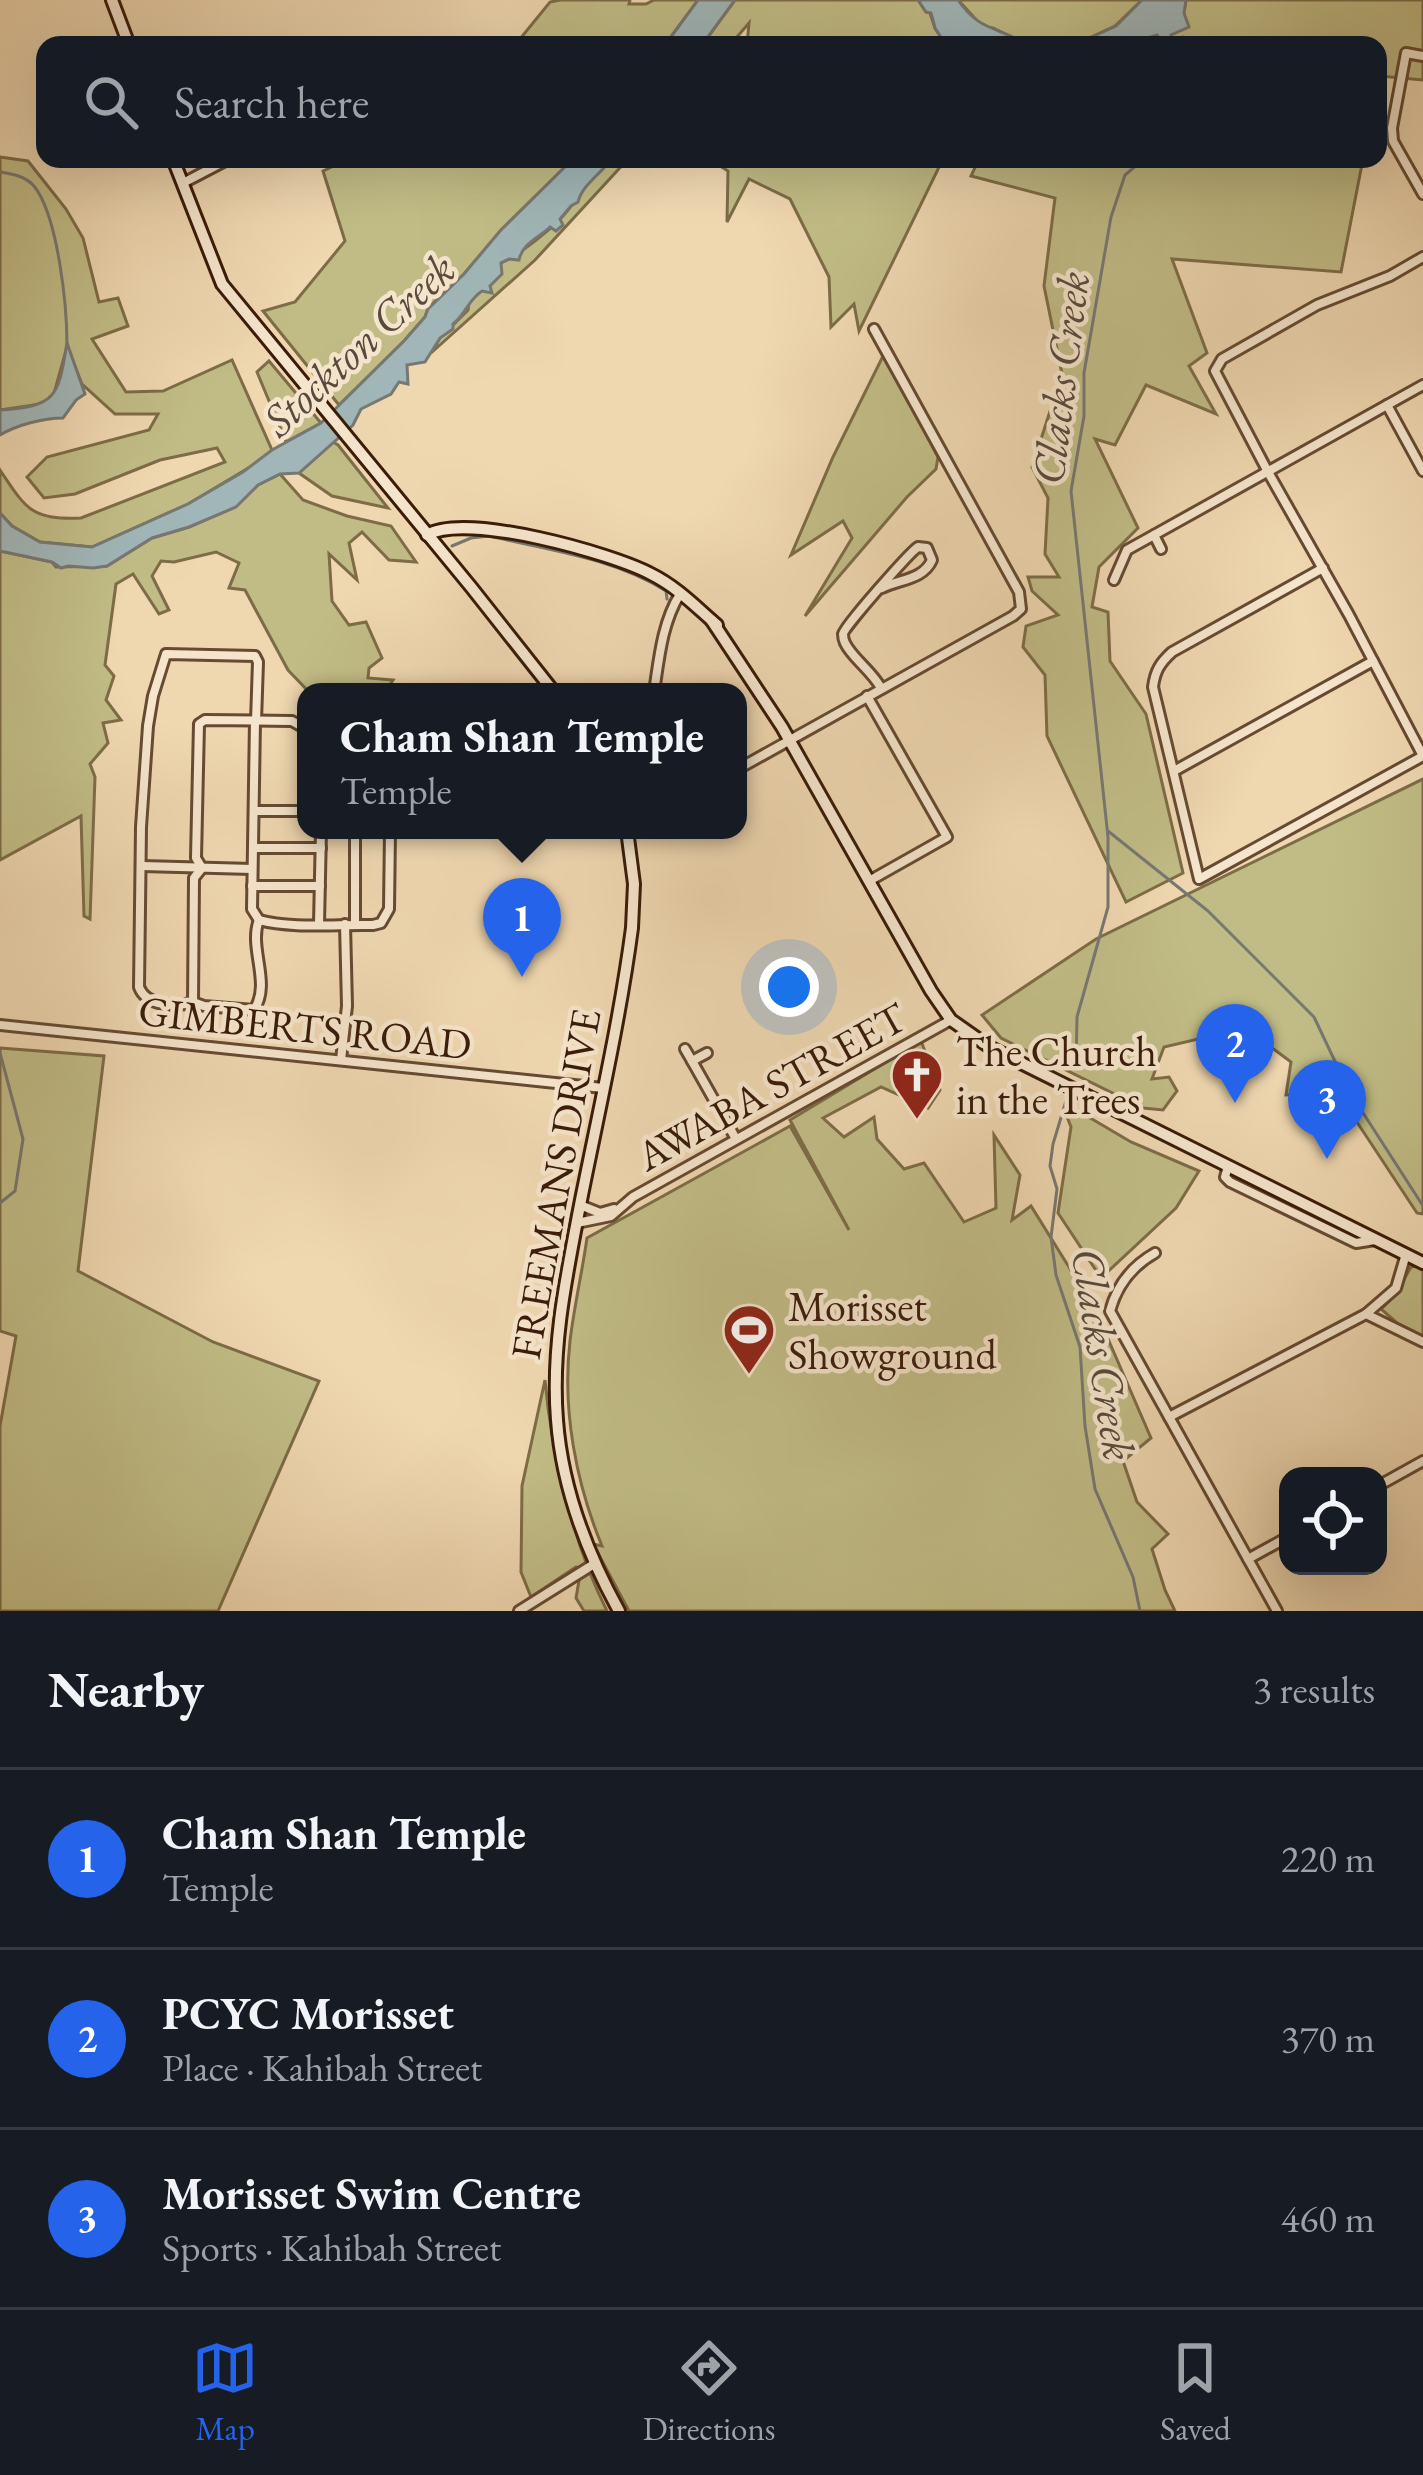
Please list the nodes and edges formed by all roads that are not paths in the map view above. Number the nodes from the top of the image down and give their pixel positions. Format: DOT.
graph roads {
  1 [pos="112,0"];
  2 [pos="126,36"];
  3 [pos="1423,56"];
  4 [pos="176,168"];
  5 [pos="211,168"];
  6 [pos="182,183"];
  7 [pos="1423,194"];
  8 [pos="1423,257"];
  9 [pos="874,329"];
  10 [pos="1423,385"];
  11 [pos="1387,405"];
  12 [pos="1423,471"];
  13 [pos="1268,472"];
  14 [pos="428,535"];
  15 [pos="1154,536"];
  16 [pos="1161,549"];
  17 [pos="1323,568"];
  18 [pos="1114,580"];
  19 [pos="882,588"];
  20 [pos="681,592"];
  21 [pos="1373,661"];
  22 [pos="550,683"];
  23 [pos="655,683"];
  24 [pos="881,688"];
  25 [pos="868,696"];
  26 [pos="255,721"];
  27 [pos="297,724"];
  28 [pos="790,740"];
  29 [pos="1423,756"];
  30 [pos="747,764"];
  31 [pos="1174,771"];
  32 [pos="253,811"];
  33 [pos="297,811"];
  34 [pos="321,839"];
  35 [pos="355,839"];
  36 [pos="390,839"];
  37 [pos="628,839"];
  38 [pos="253,848"];
  39 [pos="321,848"];
  40 [pos="142,866"];
  41 [pos="202,868"];
  42 [pos="252,868"];
  43 [pos="868,881"];
  44 [pos="252,886"];
  45 [pos="320,886"];
  46 [pos="259,920"];
  47 [pos="319,924"];
  48 [pos="350,924"];
  49 [pos="193,1002"];
  50 [pos="951,1020"];
  51 [pos="0,1025"];
  52 [pos="686,1049"];
  53 [pos="707,1053"];
  54 [pos="341,1060"];
  55 [pos="692,1061"];
  56 [pos="603,1088"];
  57 [pos="736,1139"];
  58 [pos="580,1205"];
  59 [pos="621,1205"];
  60 [pos="577,1223"];
  61 [pos="1155,1253"];
  62 [pos="1406,1254"];
  63 [pos="1423,1263"];
  64 [pos="1366,1314"];
  65 [pos="1423,1342"];
  66 [pos="1169,1417"];
  67 [pos="1423,1461"];
  68 [pos="1387,1481"];
  69 [pos="1279,1542"];
  70 [pos="1248,1559"];
  71 [pos="595,1564"];
  72 [pos="519,1611"];
  73 [pos="619,1611"];
  74 [pos="1276,1611"];
  1 -- 2 [label="main road"];
  3 -- 7 [label="street"];
  4 -- 6 [label="main road"];
  5 -- 6 [label="street"];
  6 -- 14 [label="main road"];
  8 -- 13 [label="street"];
  9 -- 24 [label="street"];
  10 -- 11 [label="street"];
  11 -- 12 [label="street"];
  11 -- 13 [label="street"];
  13 -- 15 [label="street"];
  13 -- 17 [label="street"];
  14 -- 20 [label="main road"];
  14 -- 22 [label="main road"];
  15 -- 16 [label="street"];
  15 -- 18 [label="street"];
  17 -- 21 [label="street"];
  17 -- 31 [label="street"];
  19 -- 19 [label="street"];
  19 -- 24 [label="street"];
  20 -- 23 [label="street"];
  20 -- 28 [label="main road"];
  21 -- 29 [label="street"];
  21 -- 31 [label="street"];
  24 -- 25 [label="street"];
  25 -- 28 [label="street"];
  25 -- 43 [label="street"];
  26 -- 27 [label="street"];
  26 -- 32 [label="street"];
  26 -- 40 [label="street"];
  26 -- 41 [label="street"];
  28 -- 30 [label="street"];
  28 -- 43 [label="main road"];
  29 -- 31 [label="street"];
  32 -- 33 [label="street"];
  32 -- 38 [label="street"];
  34 -- 39 [label="street"];
  35 -- 48 [label="street"];
  36 -- 48 [label="street"];
  37 -- 56 [label="main road, FREEMANS DRIVE"];
  38 -- 39 [label="street"];
  38 -- 42 [label="street"];
  39 -- 45 [label="street"];
  40 -- 41 [label="street"];
  40 -- 49 [label="street"];
  41 -- 42 [label="street"];
  41 -- 49 [label="street"];
  42 -- 44 [label="street"];
  43 -- 50 [label="main road"];
  44 -- 45 [label="street"];
  44 -- 46 [label="street"];
  45 -- 47 [label="street"];
  46 -- 47 [label="street"];
  46 -- 49 [label="street"];
  47 -- 48 [label="street"];
  48 -- 54 [label="street"];
  50 -- 57 [label="street, AWABA STREET"];
  50 -- 62 [label="main road"];
  51 -- 54 [label="street, GIMBERTS ROAD"];
  52 -- 55 [label="street"];
  53 -- 55 [label="street"];
  54 -- 56 [label="street, GIMBERTS ROAD"];
  55 -- 57 [label="street"];
  56 -- 58 [label="main road, FREEMANS DRIVE"];
  57 -- 59 [label="street, AWABA STREET"];
  58 -- 59 [label="street, AWABA STREET"];
  58 -- 60 [label="main road, FREEMANS DRIVE"];
  59 -- 60 [label="street, AWABA STREET"];
  60 -- 71 [label="main road, FREEMANS DRIVE"];
  61 -- 66 [label="street"];
  62 -- 63 [label="main road"];
  62 -- 64 [label="street"];
  64 -- 65 [label="street"];
  64 -- 66 [label="street"];
  66 -- 70 [label="street"];
  67 -- 68 [label="street"];
  69 -- 70 [label="street"];
  70 -- 74 [label="street"];
  71 -- 72 [label="street"];
  71 -- 73 [label="main road, FREEMANS DRIVE"];
}
